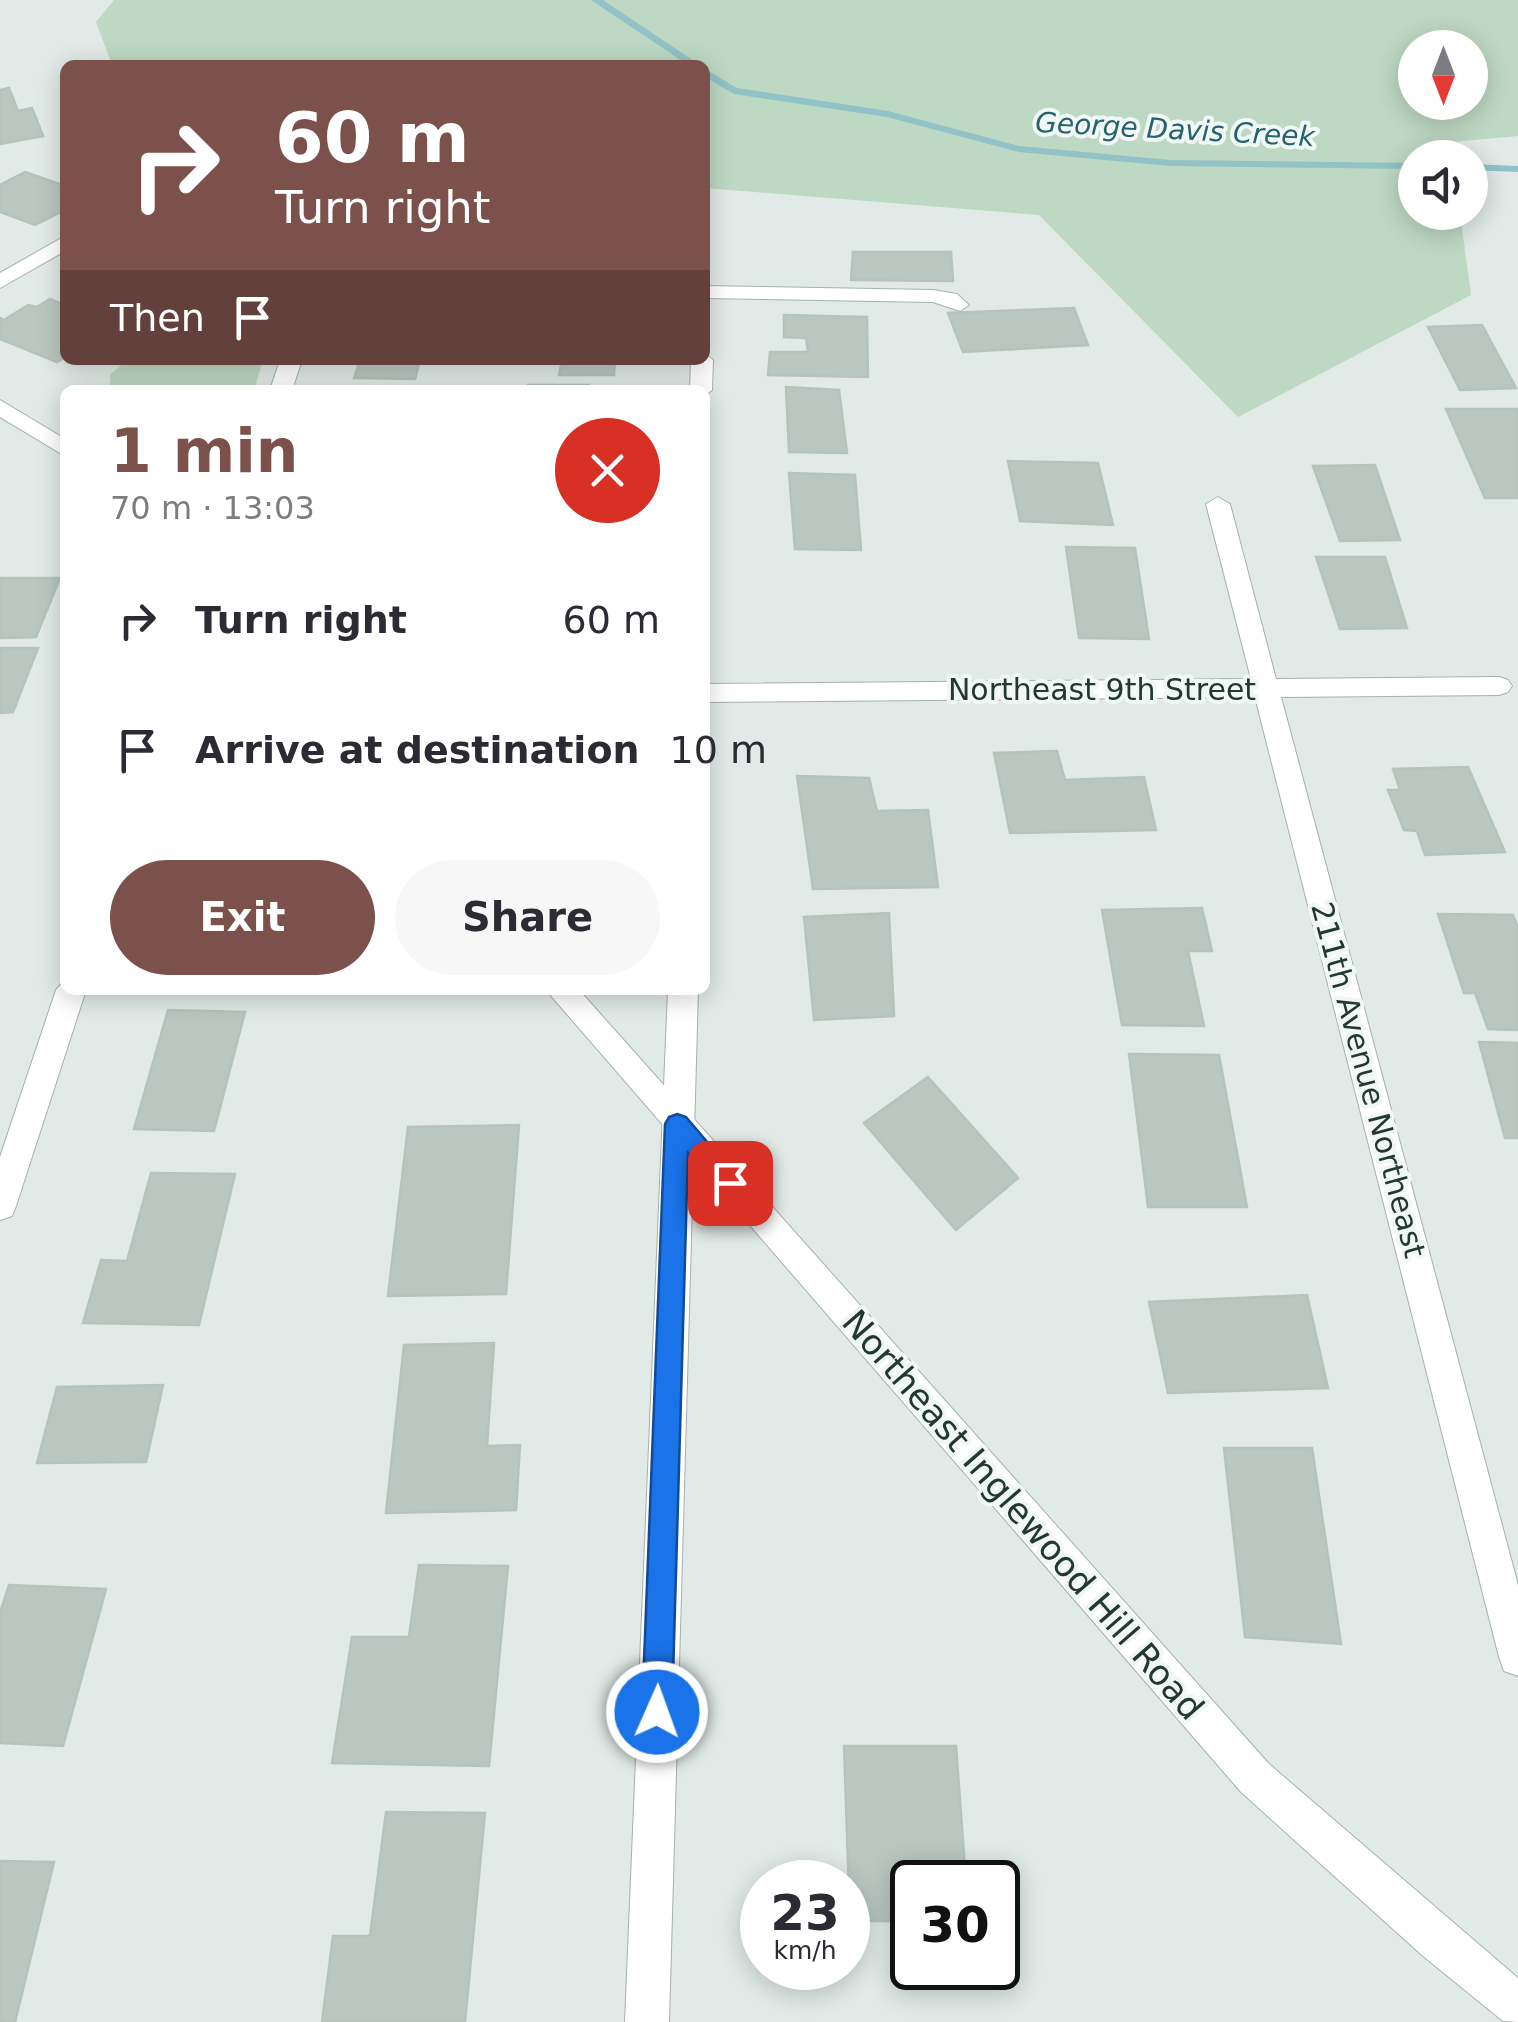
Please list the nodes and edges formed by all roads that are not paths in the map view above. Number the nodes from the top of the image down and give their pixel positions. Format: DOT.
graph roads {
  1 [pos="60,245"];
  2 [pos="0,282"];
  3 [pos="710,292"];
  4 [pos="960,305"];
  5 [pos="0,407"];
  6 [pos="60,446"];
  7 [pos="1218,504"];
  8 [pos="1500,686"];
  9 [pos="1266,688"];
  10 [pos="710,693"];
  11 [pos="69,995"];
  12 [pos="565,995"];
  13 [pos="683,995"];
  14 [pos="677,1124"];
  15 [pos="0,1206"];
  16 [pos="1518,1657"];
  17 [pos="1518,2006"];
  18 [pos="647,2022"];
  1 -- 2 [label="street"];
  3 -- 4 [label="lane"];
  5 -- 6 [label="street"];
  7 -- 9 [label="street, 211th Avenue Northeast"];
  8 -- 9 [label="street, Northeast 9th Street"];
  9 -- 10 [label="street, Northeast 9th Street"];
  9 -- 16 [label="street, 211th Avenue Northeast"];
  11 -- 15 [label="street"];
  12 -- 14 [label="street, Northeast Inglewood Hill Road"];
  13 -- 14 [label="street"];
  14 -- 17 [label="street, Northeast Inglewood Hill Road"];
  14 -- 18 [label="street"];
}
